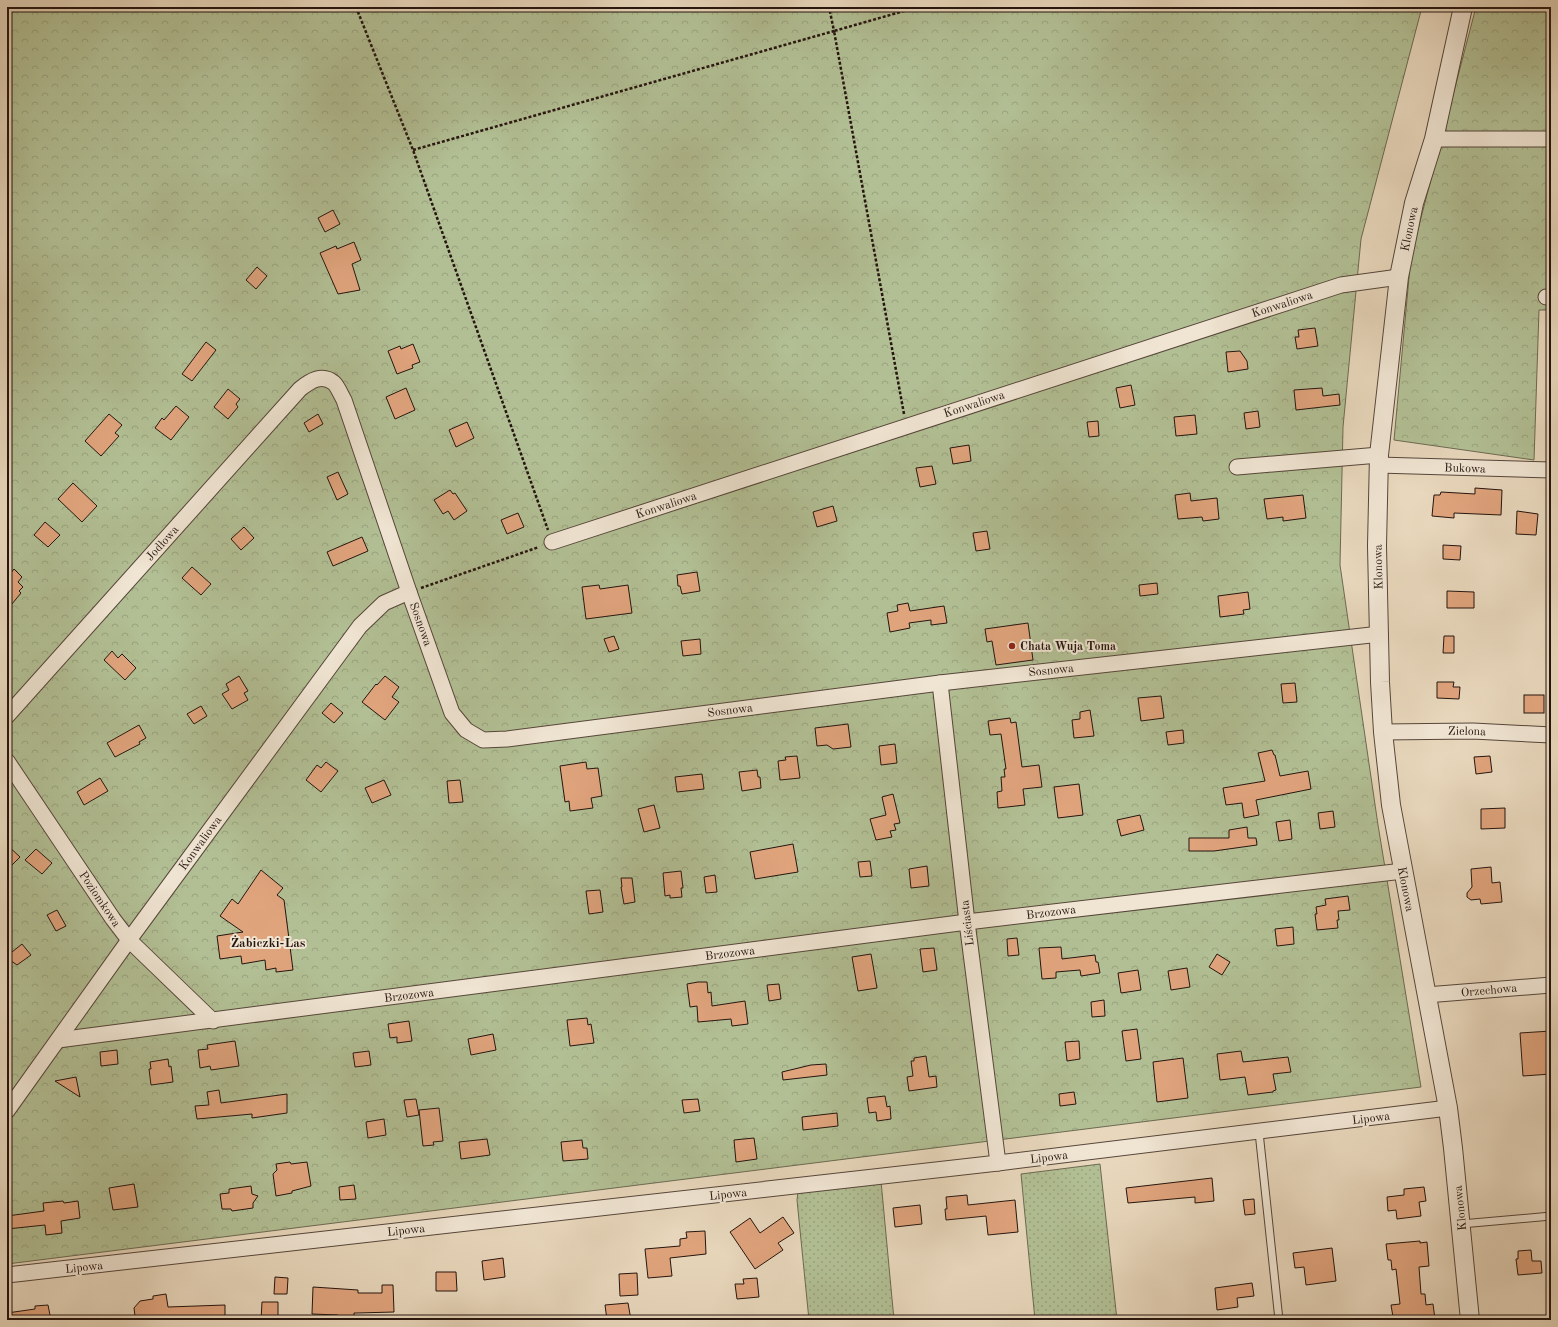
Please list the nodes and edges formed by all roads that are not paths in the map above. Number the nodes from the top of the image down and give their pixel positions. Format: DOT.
graph roads {
  1 [pos="1463,7"];
  2 [pos="1434,139"];
  3 [pos="1551,139"];
  4 [pos="1399,277"];
  5 [pos="322,378"];
  6 [pos="1379,460"];
  7 [pos="1237,467"];
  8 [pos="1551,470"];
  9 [pos="552,542"];
  10 [pos="409,592"];
  11 [pos="1380,634"];
  12 [pos="940,683"];
  13 [pos="7,716"];
  14 [pos="1383,732"];
  15 [pos="1551,735"];
  16 [pos="7,761"];
  17 [pos="1402,871"];
  18 [pos="967,922"];
  19 [pos="129,940"];
  20 [pos="1551,985"];
  21 [pos="1426,995"];
  22 [pos="213,1021"];
  23 [pos="58,1040"];
  24 [pos="1448,1108"];
  25 [pos="7,1111"];
  26 [pos="1259,1132"];
  27 [pos="998,1163"];
  28 [pos="1551,1216"];
  29 [pos="1461,1224"];
  30 [pos="7,1275"];
  31 [pos="1279,1320"];
  32 [pos="1470,1320"];
  1 -- 2 [label="street, Klonowa"];
  2 -- 3 [label="street"];
  2 -- 4 [label="street, Klonowa"];
  4 -- 6 [label="street, Klonowa"];
  4 -- 9 [label="street, Konwaliowa"];
  5 -- 10 [label="street, Sosnowa"];
  5 -- 13 [label="street, Jodłowa"];
  6 -- 7 [label="street"];
  6 -- 8 [label="street, Bukowa"];
  6 -- 11 [label="street, Klonowa"];
  10 -- 12 [label="street, Sosnowa"];
  10 -- 19 [label="street, Konwaliowa"];
  11 -- 12 [label="street, Sosnowa"];
  11 -- 14 [label="street, Klonowa"];
  12 -- 18 [label="street, Liściasta"];
  14 -- 15 [label="street, Zielona"];
  14 -- 17 [label="street, Klonowa"];
  16 -- 19 [label="street, Poziomkowa"];
  17 -- 18 [label="street, Brzozowa"];
  17 -- 21 [label="street, Klonowa"];
  18 -- 22 [label="street, Brzozowa"];
  18 -- 27 [label="street, Liściasta"];
  19 -- 22 [label="street, Poziomkowa"];
  19 -- 23 [label="street, Konwaliowa"];
  20 -- 21 [label="street, Orzechowa"];
  21 -- 24 [label="street, Klonowa"];
  22 -- 23 [label="street, Brzozowa"];
  23 -- 25 [label="street, Konwaliowa"];
  24 -- 26 [label="street, Lipowa"];
  24 -- 29 [label="street, Klonowa"];
  26 -- 27 [label="street, Lipowa"];
  26 -- 31 [label="lane"];
  27 -- 30 [label="street, Lipowa"];
  28 -- 29 [label="lane"];
  29 -- 32 [label="street, Klonowa"];
}
